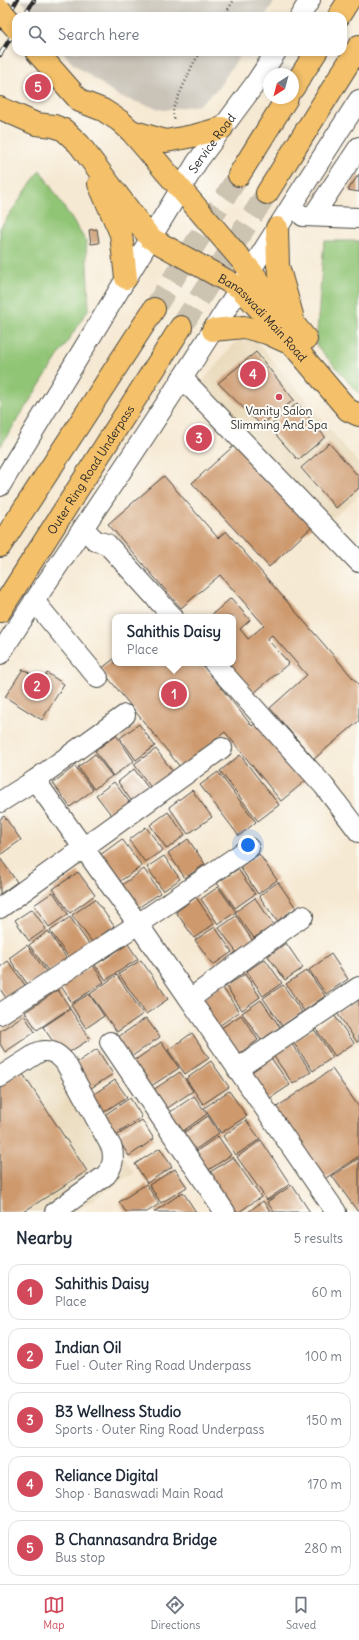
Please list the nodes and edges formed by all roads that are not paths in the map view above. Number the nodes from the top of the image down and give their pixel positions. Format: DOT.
graph roads {
  1 [pos="310,0"];
  2 [pos="349,0"];
  3 [pos="0,10"];
  4 [pos="302,12"];
  5 [pos="342,12"];
  6 [pos="12,24"];
  7 [pos="359,46"];
  8 [pos="42,56"];
  9 [pos="273,56"];
  10 [pos="313,56"];
  11 [pos="299,79"];
  12 [pos="359,100"];
  13 [pos="283,104"];
  14 [pos="0,108"];
  15 [pos="222,128"];
  16 [pos="131,131"];
  17 [pos="71,137"];
  18 [pos="359,147"];
  19 [pos="238,175"];
  20 [pos="180,190"];
  21 [pos="267,193"];
  22 [pos="289,208"];
  23 [pos="313,216"];
  24 [pos="359,218"];
  25 [pos="277,228"];
  26 [pos="150,238"];
  27 [pos="126,278"];
  28 [pos="245,279"];
  29 [pos="154,309"];
  30 [pos="181,327"];
  31 [pos="213,330"];
  32 [pos="294,335"];
  33 [pos="182,378"];
  34 [pos="359,401"];
  35 [pos="359,415"];
  36 [pos="0,486"];
  37 [pos="83,528"];
  38 [pos="0,546"];
  39 [pos="359,562"];
  40 [pos="34,601"];
  41 [pos="0,611"];
  42 [pos="170,614"];
  43 [pos="0,654"];
  44 [pos="217,666"];
  45 [pos="98,678"];
  46 [pos="125,715"];
  47 [pos="222,748"];
  48 [pos="35,780"];
  49 [pos="0,802"];
  50 [pos="359,832"];
  51 [pos="84,848"];
  52 [pos="249,848"];
  53 [pos="0,908"];
  54 [pos="303,916"];
  55 [pos="138,924"];
  56 [pos="359,987"];
  57 [pos="190,999"];
  58 [pos="0,1014"];
  59 [pos="110,1042"];
  60 [pos="237,1068"];
  61 [pos="0,1077"];
  62 [pos="55,1212"];
  63 [pos="225,1212"];
  64 [pos="336,1212"];
  1 -- 4 [label="street"];
  2 -- 5 [label="main road"];
  3 -- 6 [label="main road, bridge"];
  7 -- 21 [label="main road"];
  8 -- 16 [label="main road"];
  9 -- 15 [label="street, Service Road"];
  10 -- 11 [label="main road"];
  12 -- 22 [label="street"];
  13 -- 19 [label="main road"];
  14 -- 17 [label="main road"];
  15 -- 16 [label="main road"];
  15 -- 20 [label="street, Service Road"];
  16 -- 20 [label="main road, Banaswadi Main Road"];
  17 -- 26 [label="main road"];
  17 -- 27 [label="main road"];
  18 -- 23 [label="street"];
  20 -- 26 [label="street, Service Road"];
  20 -- 28 [label="main road, Banaswadi Main Road"];
  22 -- 23 [label="street"];
  22 -- 25 [label="street"];
  23 -- 24 [label="street"];
  25 -- 28 [label="street"];
  25 -- 32 [label="main road"];
  26 -- 27 [label="street, Service Road"];
  26 -- 28 [label="main road, Banaswadi Main Road"];
  27 -- 36 [label="street, Service Road"];
  28 -- 31 [label="street"];
  28 -- 32 [label="main road, Banaswadi Main Road"];
  29 -- 38 [label="main road"];
  30 -- 41 [label="main road, Outer Ring Road Underpass"];
  31 -- 32 [label="main road"];
  31 -- 33 [label="street"];
  32 -- 34 [label="main road, Banaswadi Main Road"];
  32 -- 35 [label="main road, Banaswadi Main Road"];
  33 -- 37 [label="street"];
  33 -- 39 [label="street"];
  37 -- 40 [label="street"];
  37 -- 42 [label="street"];
  40 -- 43 [label="street"];
  40 -- 45 [label="street"];
  44 -- 50 [label="street"];
  46 -- 48 [label="street"];
  47 -- 51 [label="street"];
  48 -- 49 [label="street"];
  48 -- 51 [label="street"];
  51 -- 53 [label="street"];
  51 -- 55 [label="street"];
  52 -- 55 [label="street"];
  54 -- 57 [label="street"];
  55 -- 57 [label="street"];
  55 -- 58 [label="street"];
  56 -- 60 [label="street"];
  57 -- 60 [label="street"];
  59 -- 63 [label="street"];
  60 -- 64 [label="street"];
  61 -- 62 [label="street"];
}
